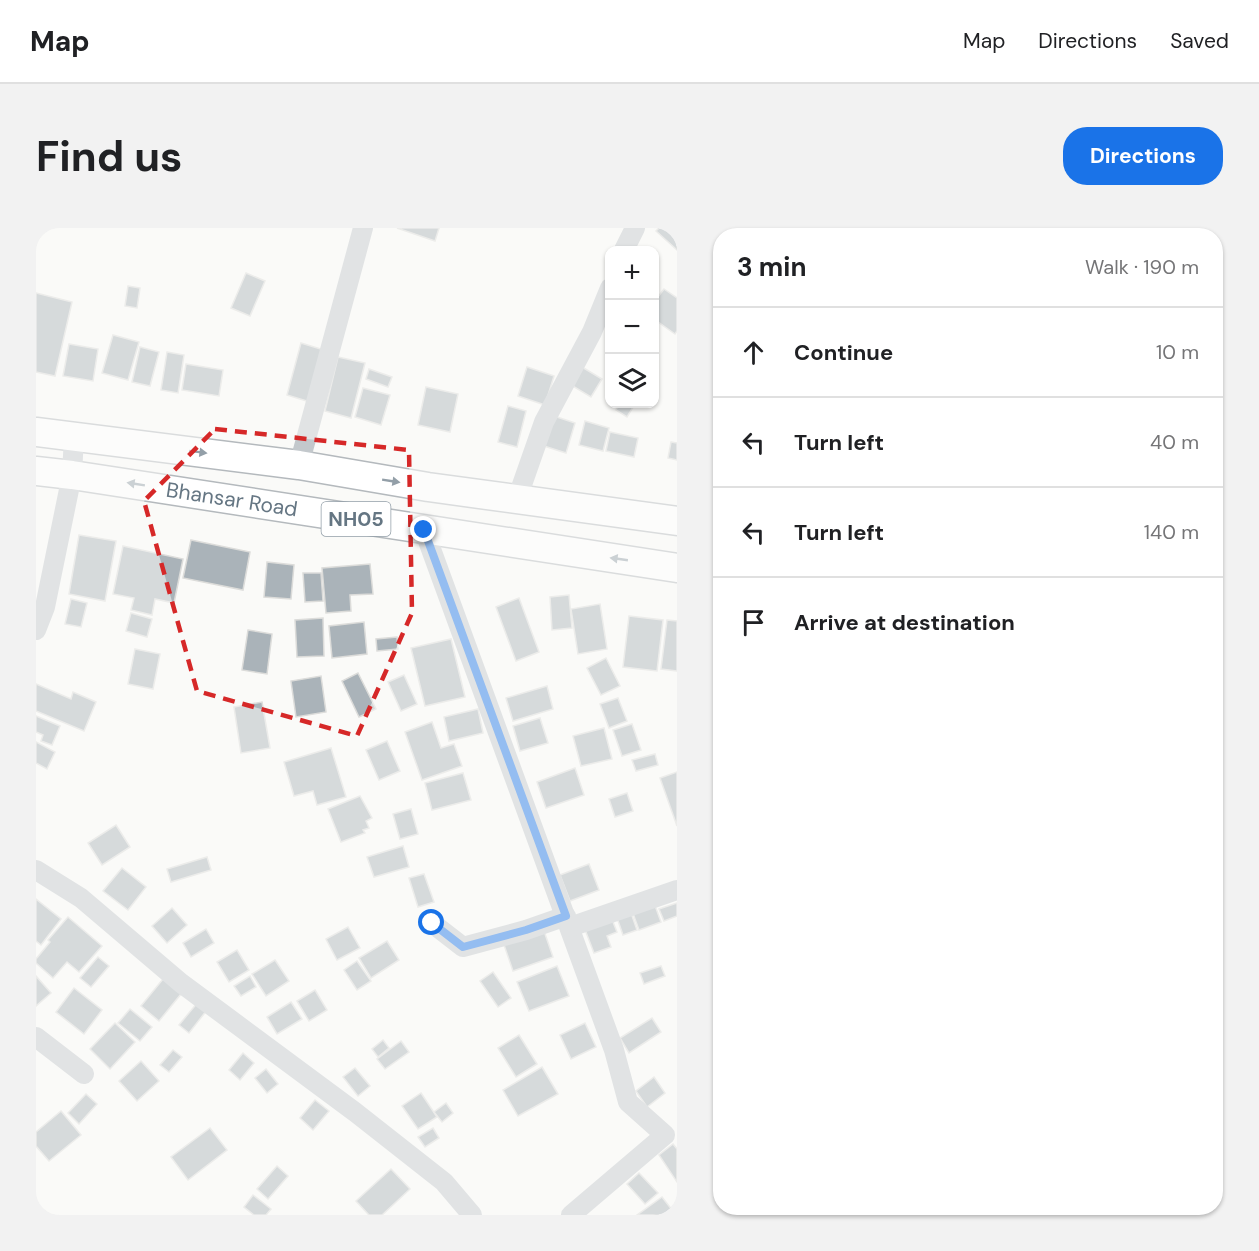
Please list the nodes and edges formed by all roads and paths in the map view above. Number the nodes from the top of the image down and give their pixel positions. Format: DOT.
graph roads {
  1 [pos="363,228"];
  2 [pos="635,228"];
  3 [pos="626,246"];
  4 [pos="605,298"];
  5 [pos="36,432"];
  6 [pos="75,436"];
  7 [pos="300,465"];
  8 [pos="36,471"];
  9 [pos="72,474"];
  10 [pos="517,499"];
  11 [pos="677,521"];
  12 [pos="424,530"];
  13 [pos="677,568"];
  14 [pos="36,630"];
  15 [pos="36,870"];
  16 [pos="677,890"];
  17 [pos="568,921"];
  18 [pos="432,923"];
  19 [pos="36,1037"];
  20 [pos="84,1074"];
  21 [pos="671,1132"];
  22 [pos="472,1215"];
  23 [pos="572,1215"];
  1 -- 7 [label="street"];
  2 -- 3 [label="street"];
  4 -- 10 [label="street"];
  5 -- 6 [label="highway, Bhansar Road / NH05"];
  6 -- 7 [label="highway, Bhansar Road / NH05, one-way"];
  6 -- 9 [label="street"];
  7 -- 10 [label="highway, Bhansar Road / NH05, one-way"];
  8 -- 9 [label="highway, Bhansar Road / NH05"];
  12 -- 9 [label="highway, Bhansar Road / NH05, one-way"];
  9 -- 14 [label="street"];
  10 -- 11 [label="highway, Bhansar Road / NH05"];
  13 -- 12 [label="highway, Bhansar Road / NH05, one-way"];
  12 -- 17 [label="street"];
  15 -- 22 [label="street"];
  16 -- 17 [label="street"];
  17 -- 18 [label="street"];
  17 -- 21 [label="street"];
  19 -- 20 [label="street"];
  21 -- 23 [label="street"];
}
